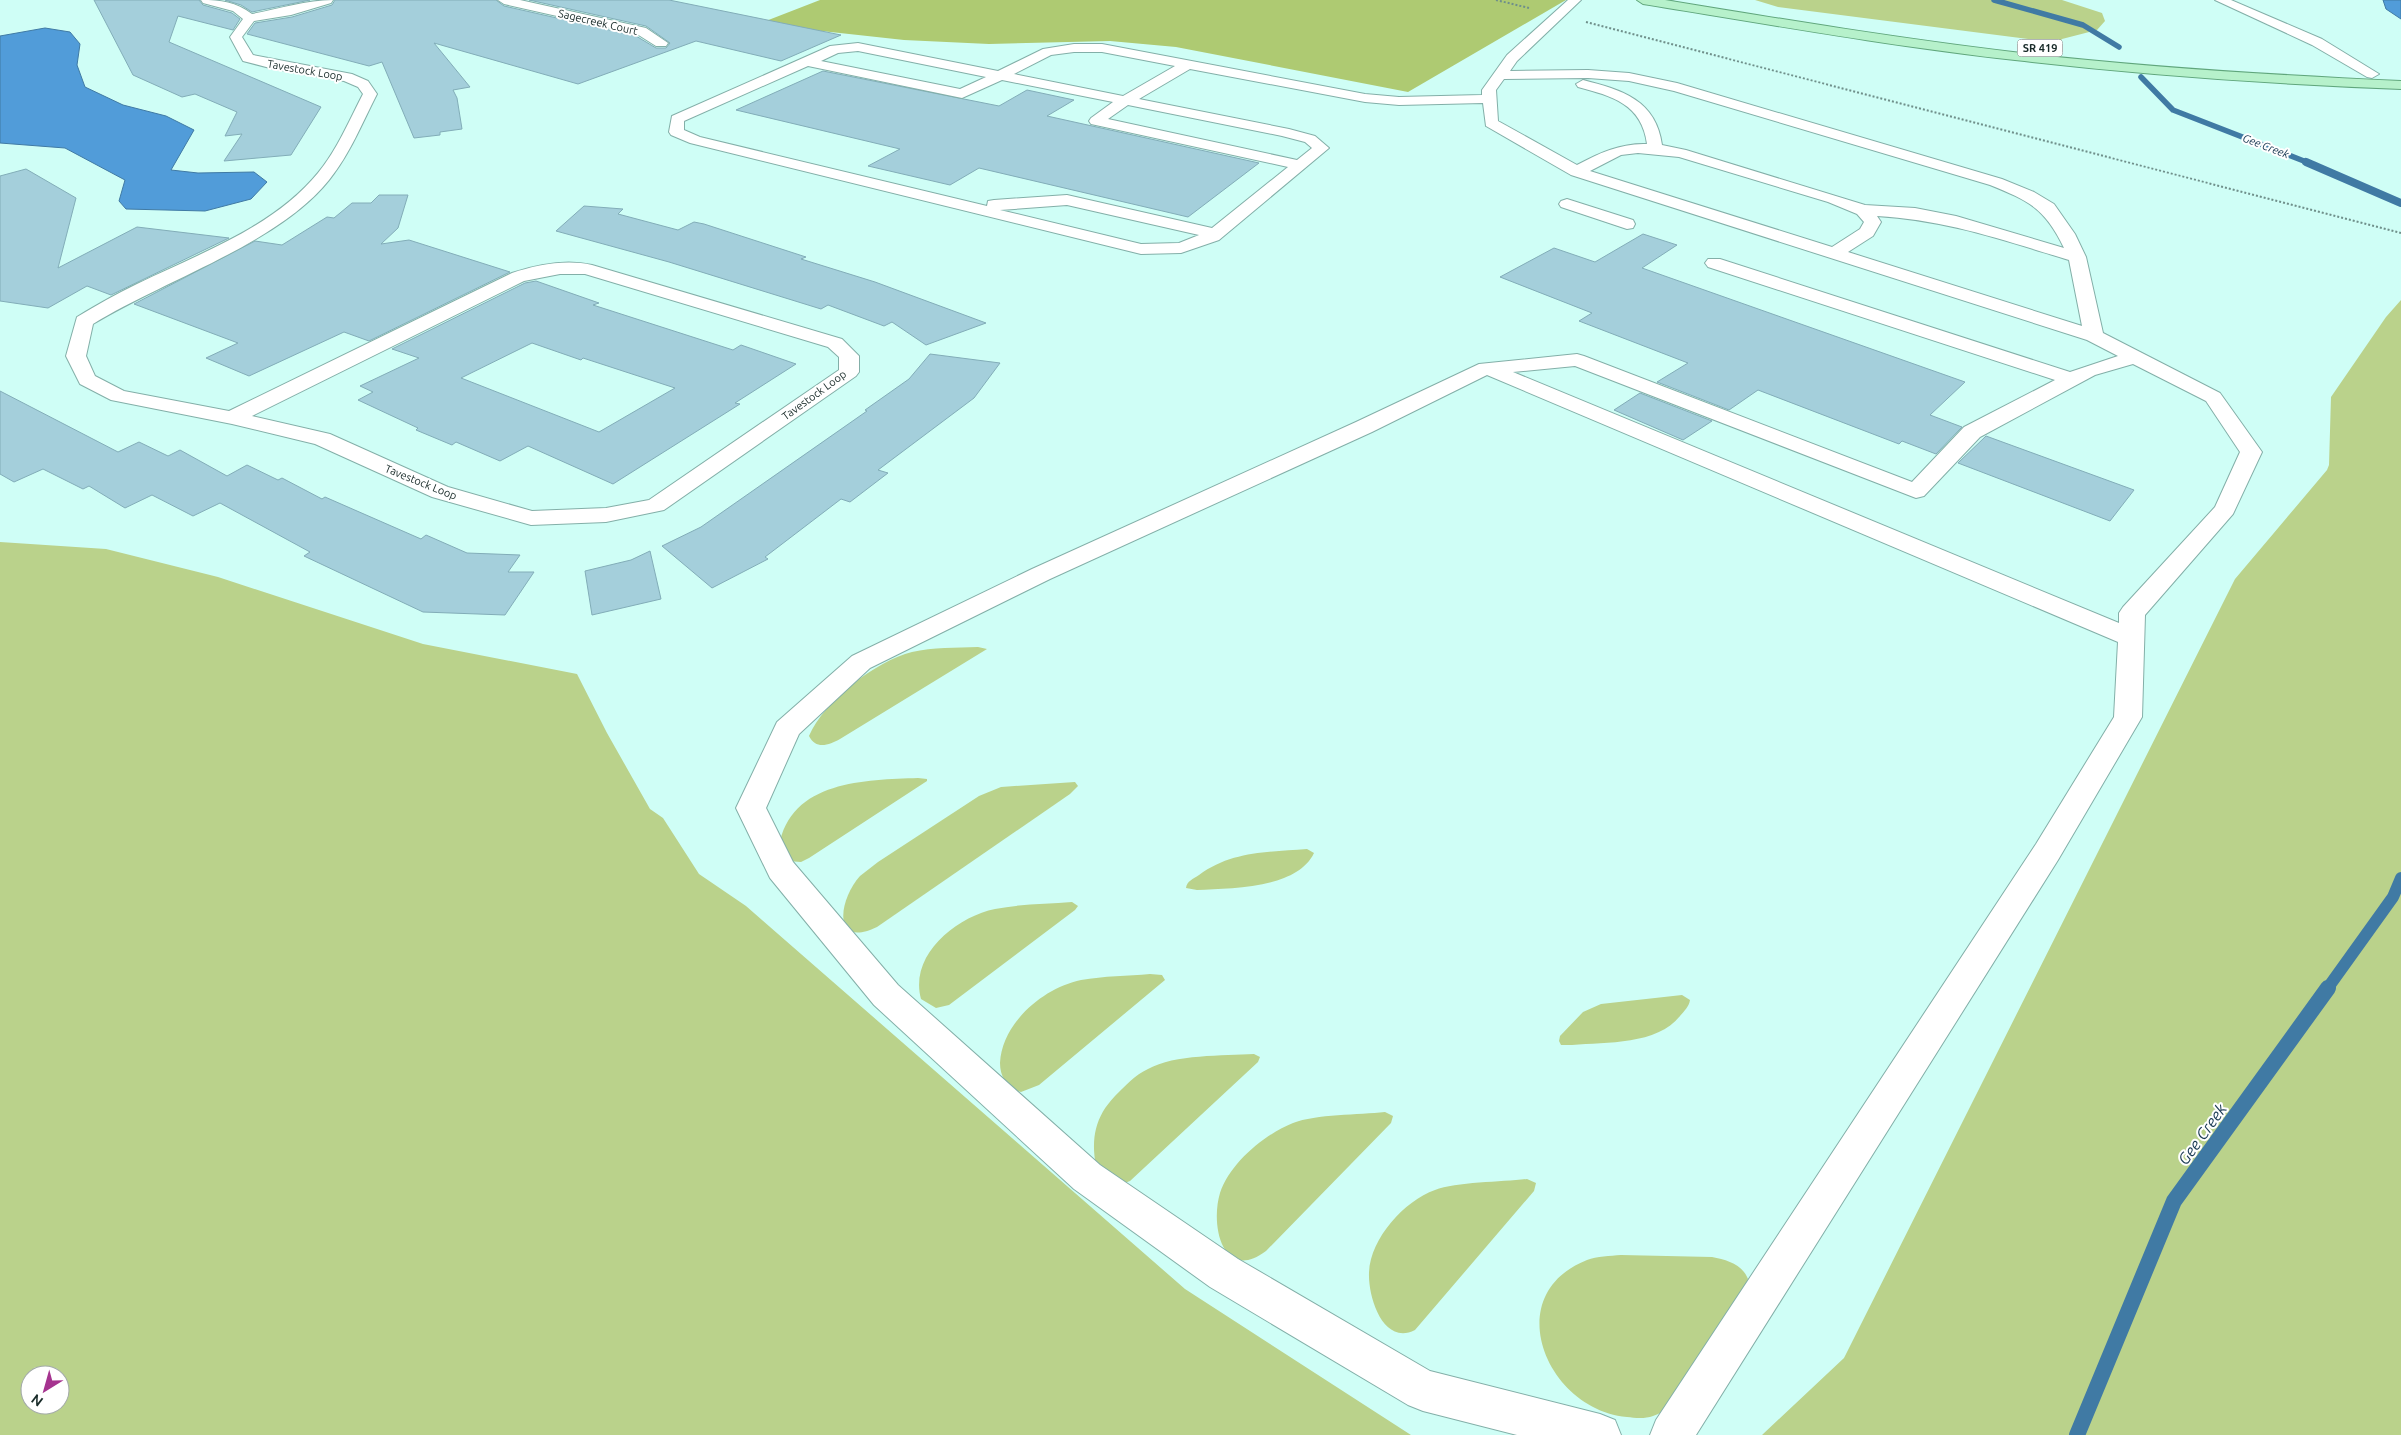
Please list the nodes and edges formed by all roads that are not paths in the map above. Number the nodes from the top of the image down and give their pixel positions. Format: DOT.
graph roads {
  1 [pos="207,0"];
  2 [pos="327,0"];
  3 [pos="504,0"];
  4 [pos="1575,0"];
  5 [pos="1642,0"];
  6 [pos="1711,0"];
  7 [pos="2221,0"];
  8 [pos="250,18"];
  9 [pos="660,43"];
  10 [pos="807,62"];
  11 [pos="1187,65"];
  12 [pos="1506,67"];
  13 [pos="1550,74"];
  14 [pos="2372,74"];
  15 [pos="1000,75"];
  16 [pos="2399,83"];
  17 [pos="1490,99"];
  18 [pos="1126,100"];
  19 [pos="1656,148"];
  20 [pos="1301,165"];
  21 [pos="1577,172"];
  22 [pos="1567,204"];
  23 [pos="968,207"];
  24 [pos="1864,210"];
  25 [pos="1627,224"];
  26 [pos="1216,234"];
  27 [pos="1834,254"];
  28 [pos="2078,257"];
  29 [pos="1714,262"];
  30 [pos="2094,336"];
  31 [pos="2135,357"];
  32 [pos="1486,368"];
  33 [pos="2071,379"];
  34 [pos="232,418"];
  35 [pos="2131,638"];
  36 [pos="1600,1435"];
  37 [pos="1671,1435"];
  1 -- 8 [label="street"];
  2 -- 8 [label="street"];
  3 -- 9 [label="street, Sagecreek Court"];
  4 -- 12 [label="street"];
  5 -- 16 [label="main road, SR 419"];
  6 -- 14 [label="main road, SR 419"];
  7 -- 14 [label="street"];
  8 -- 34 [label="street, Tavestock Loop"];
  10 -- 15 [label="street"];
  10 -- 15 [label="street"];
  10 -- 23 [label="street"];
  11 -- 15 [label="street"];
  11 -- 17 [label="street"];
  11 -- 18 [label="street"];
  12 -- 13 [label="street"];
  12 -- 17 [label="street"];
  13 -- 19 [label="street"];
  13 -- 28 [label="street"];
  14 -- 16 [label="main road, SR 419"];
  15 -- 18 [label="street"];
  17 -- 21 [label="street"];
  18 -- 20 [label="street"];
  18 -- 20 [label="street"];
  19 -- 21 [label="street"];
  19 -- 24 [label="street"];
  20 -- 26 [label="street"];
  21 -- 27 [label="street"];
  22 -- 25 [label="street"];
  23 -- 26 [label="street"];
  23 -- 26 [label="street"];
  24 -- 27 [label="street"];
  24 -- 28 [label="street"];
  27 -- 30 [label="street"];
  28 -- 30 [label="street"];
  29 -- 33 [label="street"];
  30 -- 31 [label="street"];
  31 -- 33 [label="street"];
  31 -- 35 [label="street"];
  32 -- 33 [label="street"];
  32 -- 35 [label="street"];
  32 -- 36 [label="street"];
  34 -- 34 [label="street, Tavestock Loop"];
  35 -- 37 [label="street"];
}
